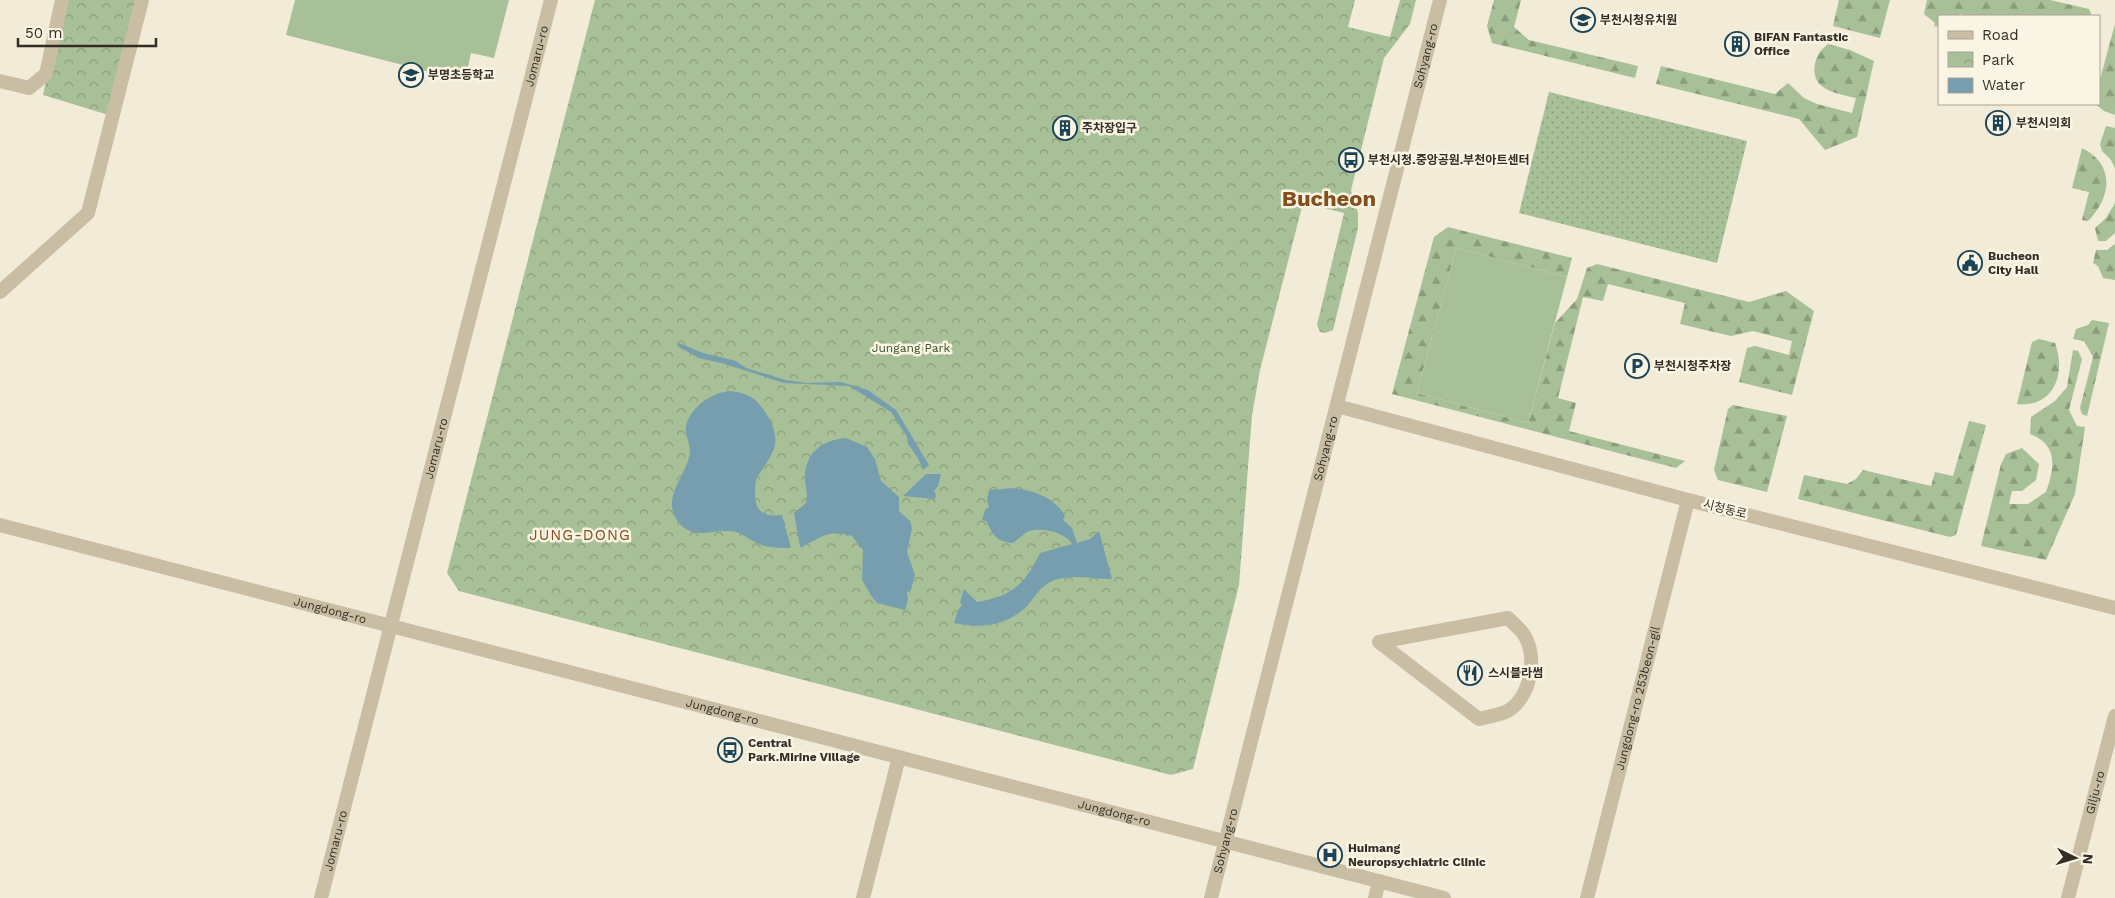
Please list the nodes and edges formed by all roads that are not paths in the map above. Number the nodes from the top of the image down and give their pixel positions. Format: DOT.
graph roads {
  1 [pos="62,0"];
  2 [pos="142,0"];
  3 [pos="550,0"];
  4 [pos="1440,0"];
  5 [pos="0,81"];
  6 [pos="0,292"];
  7 [pos="1337,406"];
  8 [pos="1688,500"];
  9 [pos="0,525"];
  10 [pos="2115,608"];
  11 [pos="1508,618"];
  12 [pos="390,625"];
  13 [pos="2115,716"];
  14 [pos="899,757"];
  15 [pos="1225,841"];
  16 [pos="1379,881"];
  17 [pos="321,898"];
  18 [pos="863,898"];
  19 [pos="1211,898"];
  20 [pos="1375,898"];
  21 [pos="1444,898"];
  22 [pos="1587,898"];
  23 [pos="2068,898"];
  1 -- 5 [label="street"];
  2 -- 6 [label="street"];
  3 -- 12 [label="street, Jomaru-ro"];
  4 -- 7 [label="street, Sohyang-ro"];
  7 -- 8 [label="street, 시청동로"];
  7 -- 15 [label="street, Sohyang-ro"];
  8 -- 10 [label="street, 시청동로"];
  8 -- 22 [label="street, Jungdong-ro 253beon-gil"];
  9 -- 12 [label="street, Jungdong-ro"];
  11 -- 11 [label="street"];
  12 -- 14 [label="street, Jungdong-ro"];
  12 -- 17 [label="street, Jomaru-ro"];
  13 -- 23 [label="street, Gilju-ro"];
  14 -- 15 [label="street, Jungdong-ro"];
  14 -- 18 [label="street"];
  15 -- 16 [label="street, Jungdong-ro"];
  15 -- 19 [label="street, Sohyang-ro"];
  16 -- 20 [label="street"];
  16 -- 21 [label="street, Jungdong-ro"];
}
